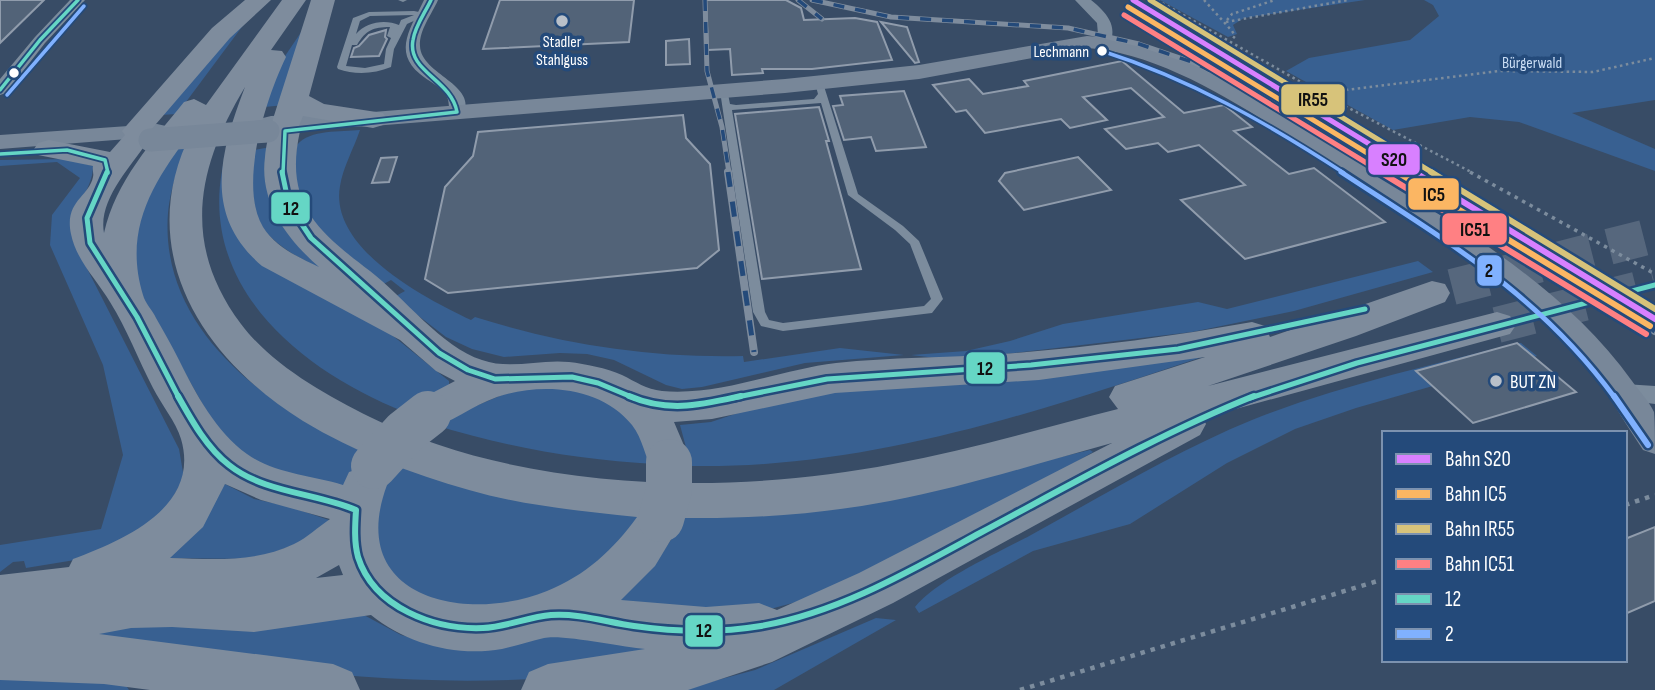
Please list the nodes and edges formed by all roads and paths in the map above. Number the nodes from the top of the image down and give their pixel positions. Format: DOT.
graph roads {
  1 [pos="78,0"];
  2 [pos="259,0"];
  3 [pos="273,0"];
  4 [pos="294,0"];
  5 [pos="309,0"];
  6 [pos="323,0"];
  7 [pos="1082,0"];
  8 [pos="1157,0"];
  9 [pos="1204,0"];
  10 [pos="1275,0"];
  11 [pos="1348,0"];
  12 [pos="428,7"];
  13 [pos="1226,22"];
  14 [pos="283,38"];
  15 [pos="1230,41"];
  16 [pos="1104,43"];
  17 [pos="390,49"];
  18 [pos="348,52"];
  19 [pos="1655,58"];
  20 [pos="820,89"];
  21 [pos="0,90"];
  22 [pos="1320,93"];
  23 [pos="725,98"];
  24 [pos="457,112"];
  25 [pos="373,119"];
  26 [pos="281,121"];
  27 [pos="144,136"];
  28 [pos="0,142"];
  29 [pos="48,149"];
  30 [pos="0,154"];
  31 [pos="108,175"];
  32 [pos="1655,274"];
  33 [pos="127,299"];
  34 [pos="1497,325"];
  35 [pos="412,330"];
  36 [pos="1325,373"];
  37 [pos="503,380"];
  38 [pos="1639,394"];
  39 [pos="638,402"];
  40 [pos="202,436"];
  41 [pos="1655,440"];
  42 [pos="1655,495"];
  43 [pos="1627,504"];
  44 [pos="356,518"];
  45 [pos="1382,580"];
  46 [pos="876,588"];
  47 [pos="380,592"];
  48 [pos="0,596"];
  49 [pos="549,615"];
  50 [pos="0,629"];
  51 [pos="0,656"];
  52 [pos="334,690"];
  53 [pos="548,690"];
  54 [pos="1020,690"];
  1 -- 21 [label="street"];
  2 -- 27 [label="highway"];
  3 -- 33 [label="highway"];
  4 -- 36 [label="highway"];
  5 -- 14 [label="highway"];
  6 -- 26 [label="highway"];
  7 -- 16 [label="street"];
  8 -- 15 [label="path"];
  9 -- 13 [label="path"];
  10 -- 13 [label="path"];
  11 -- 13 [label="path"];
  12 -- 17 [label="lane"];
  12 -- 18 [label="lane"];
  12 -- 24 [label="street"];
  13 -- 15 [label="path"];
  14 -- 35 [label="highway"];
  14 -- 39 [label="highway"];
  15 -- 22 [label="path"];
  16 -- 20 [label="main road"];
  16 -- 38 [label="main road"];
  17 -- 18 [label="lane"];
  17 -- 18 [label="lane"];
  19 -- 22 [label="path"];
  20 -- 23 [label="main road"];
  20 -- 23 [label="lane"];
  22 -- 32 [label="path"];
  23 -- 24 [label="main road"];
  24 -- 25 [label="main road"];
  25 -- 26 [label="highway"];
  26 -- 27 [label="main road, bridge"];
  26 -- 35 [label="highway"];
  27 -- 28 [label="main road"];
  27 -- 29 [label="main road"];
  27 -- 31 [label="highway"];
  29 -- 30 [label="main road"];
  29 -- 31 [label="highway"];
  31 -- 33 [label="highway"];
  33 -- 40 [label="highway"];
  34 -- 36 [label="highway"];
  35 -- 37 [label="highway"];
  36 -- 46 [label="highway"];
  37 -- 39 [label="highway"];
  37 -- 44 [label="highway, bridge"];
  38 -- 41 [label="main road"];
  39 -- 49 [label="highway, bridge"];
  40 -- 44 [label="highway"];
  40 -- 48 [label="highway"];
  42 -- 43 [label="path"];
  44 -- 47 [label="highway"];
  44 -- 48 [label="highway"];
  45 -- 54 [label="path"];
  46 -- 49 [label="highway"];
  46 -- 53 [label="highway"];
  47 -- 49 [label="highway"];
  47 -- 50 [label="highway"];
  51 -- 52 [label="highway"];
}
